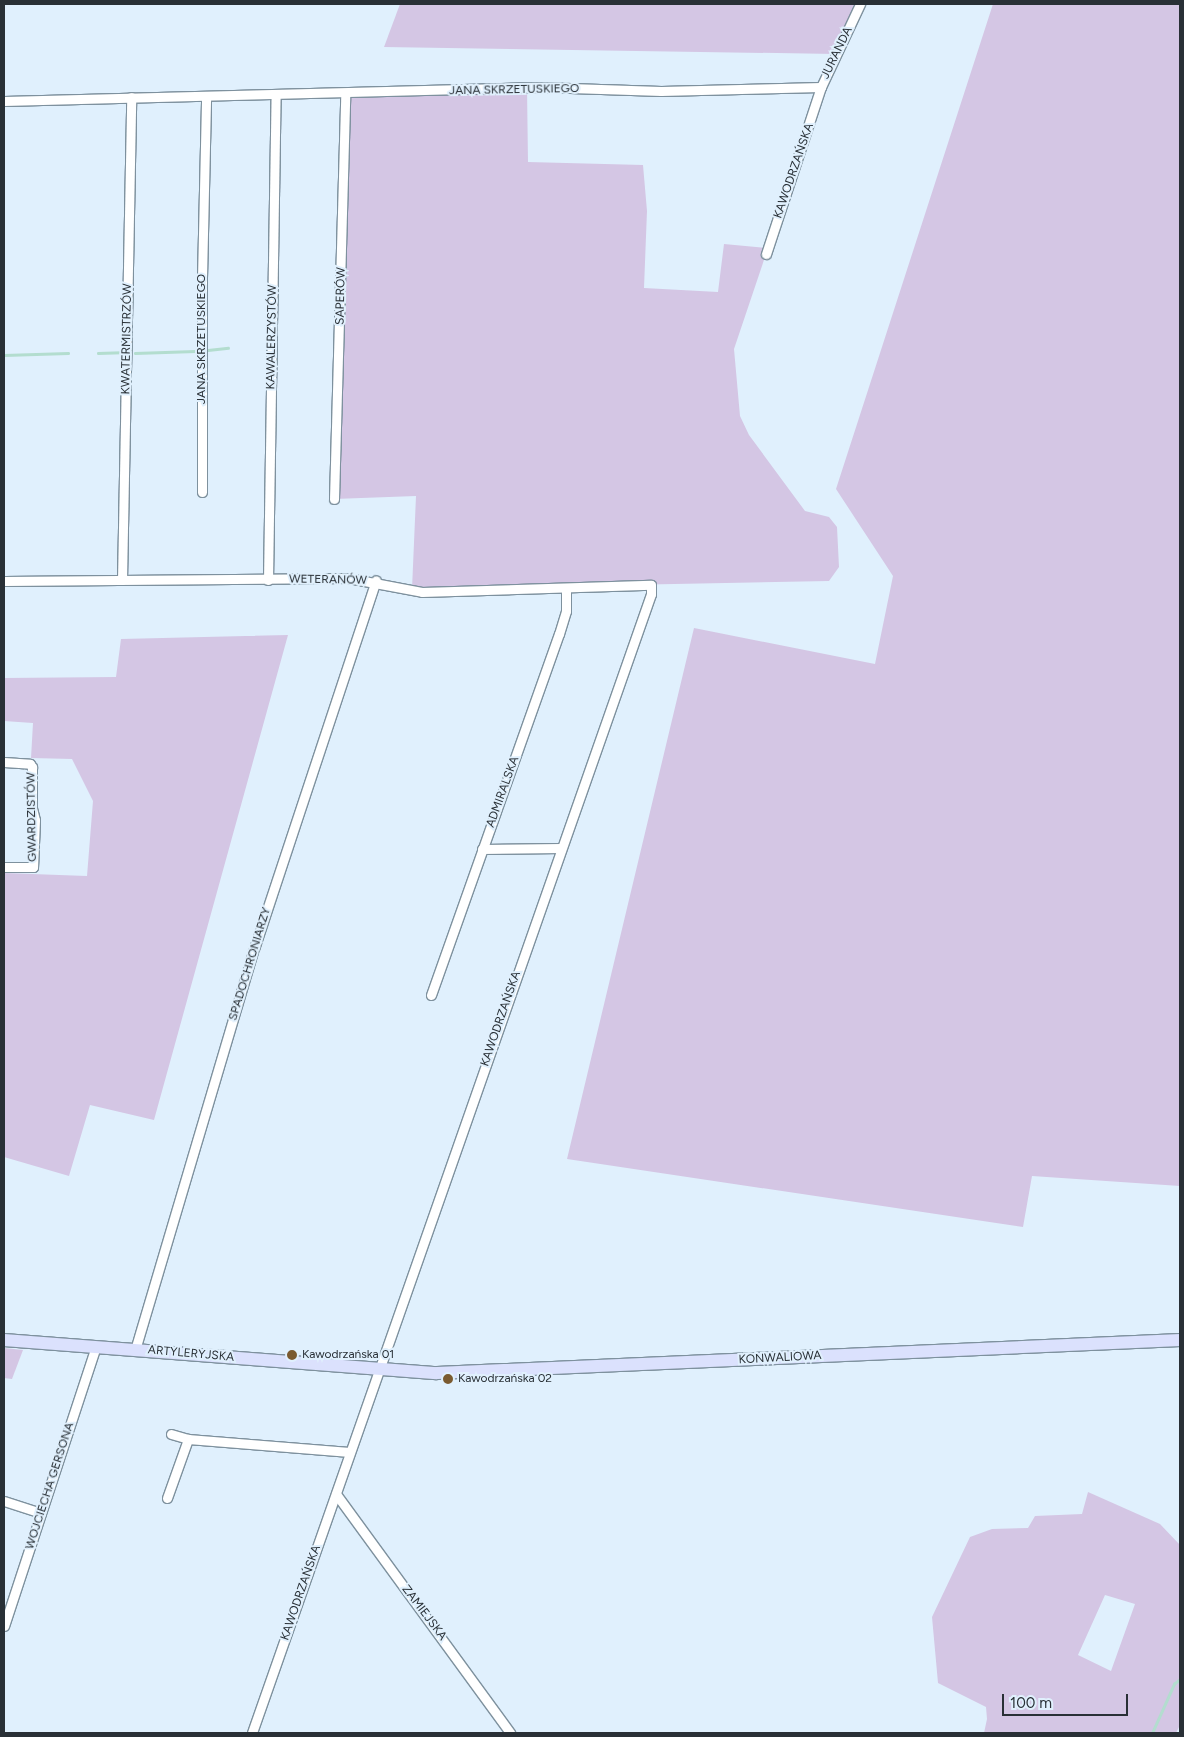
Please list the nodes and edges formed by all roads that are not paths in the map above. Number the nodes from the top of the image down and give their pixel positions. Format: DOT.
graph roads {
  1 [pos="860,4"];
  2 [pos="821,87"];
  3 [pos="345,94"];
  4 [pos="276,95"];
  5 [pos="206,96"];
  6 [pos="130,97"];
  7 [pos="4,101"];
  8 [pos="766,254"];
  9 [pos="202,492"];
  10 [pos="334,499"];
  11 [pos="122,580"];
  12 [pos="268,580"];
  13 [pos="4,581"];
  14 [pos="376,581"];
  15 [pos="650,585"];
  16 [pos="566,588"];
  17 [pos="4,762"];
  18 [pos="561,848"];
  19 [pos="482,849"];
  20 [pos="4,867"];
  21 [pos="431,995"];
  22 [pos="4,1340"];
  23 [pos="1180,1340"];
  24 [pos="96,1347"];
  25 [pos="135,1350"];
  26 [pos="379,1370"];
  27 [pos="171,1434"];
  28 [pos="188,1439"];
  29 [pos="349,1452"];
  30 [pos="336,1494"];
  31 [pos="167,1498"];
  32 [pos="4,1501"];
  33 [pos="41,1513"];
  34 [pos="4,1626"];
  35 [pos="252,1733"];
  36 [pos="510,1733"];
  1 -- 2 [label="street, JURANDA"];
  2 -- 3 [label="street, JANA SKRZETUSKIEGO"];
  2 -- 8 [label="street, KAWODRZAŃSKA"];
  3 -- 4 [label="street, JANA SKRZETUSKIEGO"];
  3 -- 10 [label="street, SAPERÓW"];
  4 -- 5 [label="street, JANA SKRZETUSKIEGO"];
  4 -- 12 [label="street, KAWALERZYSTÓW"];
  5 -- 6 [label="street, JANA SKRZETUSKIEGO"];
  5 -- 9 [label="street, JANA SKRZETUSKIEGO"];
  6 -- 7 [label="street, JANA SKRZETUSKIEGO"];
  6 -- 11 [label="street, KWATERMISTRZÓW"];
  11 -- 12 [label="street, WETERANÓW"];
  11 -- 13 [label="street, WETERANÓW"];
  12 -- 14 [label="street, WETERANÓW"];
  14 -- 16 [label="street, WETERANÓW"];
  14 -- 25 [label="street, SPADOCHRONIARZY"];
  15 -- 16 [label="street, WETERANÓW"];
  15 -- 18 [label="street, KAWODRZAŃSKA"];
  16 -- 19 [label="street, ADMIRALSKA"];
  17 -- 20 [label="street, GWARDZISTÓW"];
  18 -- 19 [label="street"];
  18 -- 26 [label="street, KAWODRZAŃSKA"];
  19 -- 21 [label="street, ADMIRALSKA"];
  22 -- 24 [label="street, ARTYLERYJSKA"];
  23 -- 26 [label="street, KONWALIOWA"];
  24 -- 25 [label="street, ARTYLERYJSKA"];
  24 -- 33 [label="street, WOJCIECHA GERSONA"];
  25 -- 26 [label="street, ARTYLERYJSKA"];
  26 -- 29 [label="street, KAWODRZAŃSKA"];
  27 -- 28 [label="street"];
  28 -- 29 [label="street"];
  28 -- 31 [label="street"];
  29 -- 30 [label="street, KAWODRZAŃSKA"];
  30 -- 35 [label="street, KAWODRZAŃSKA"];
  30 -- 36 [label="street, ZAMIEJSKA"];
  32 -- 33 [label="street"];
  33 -- 34 [label="street, WOJCIECHA GERSONA"];
}
